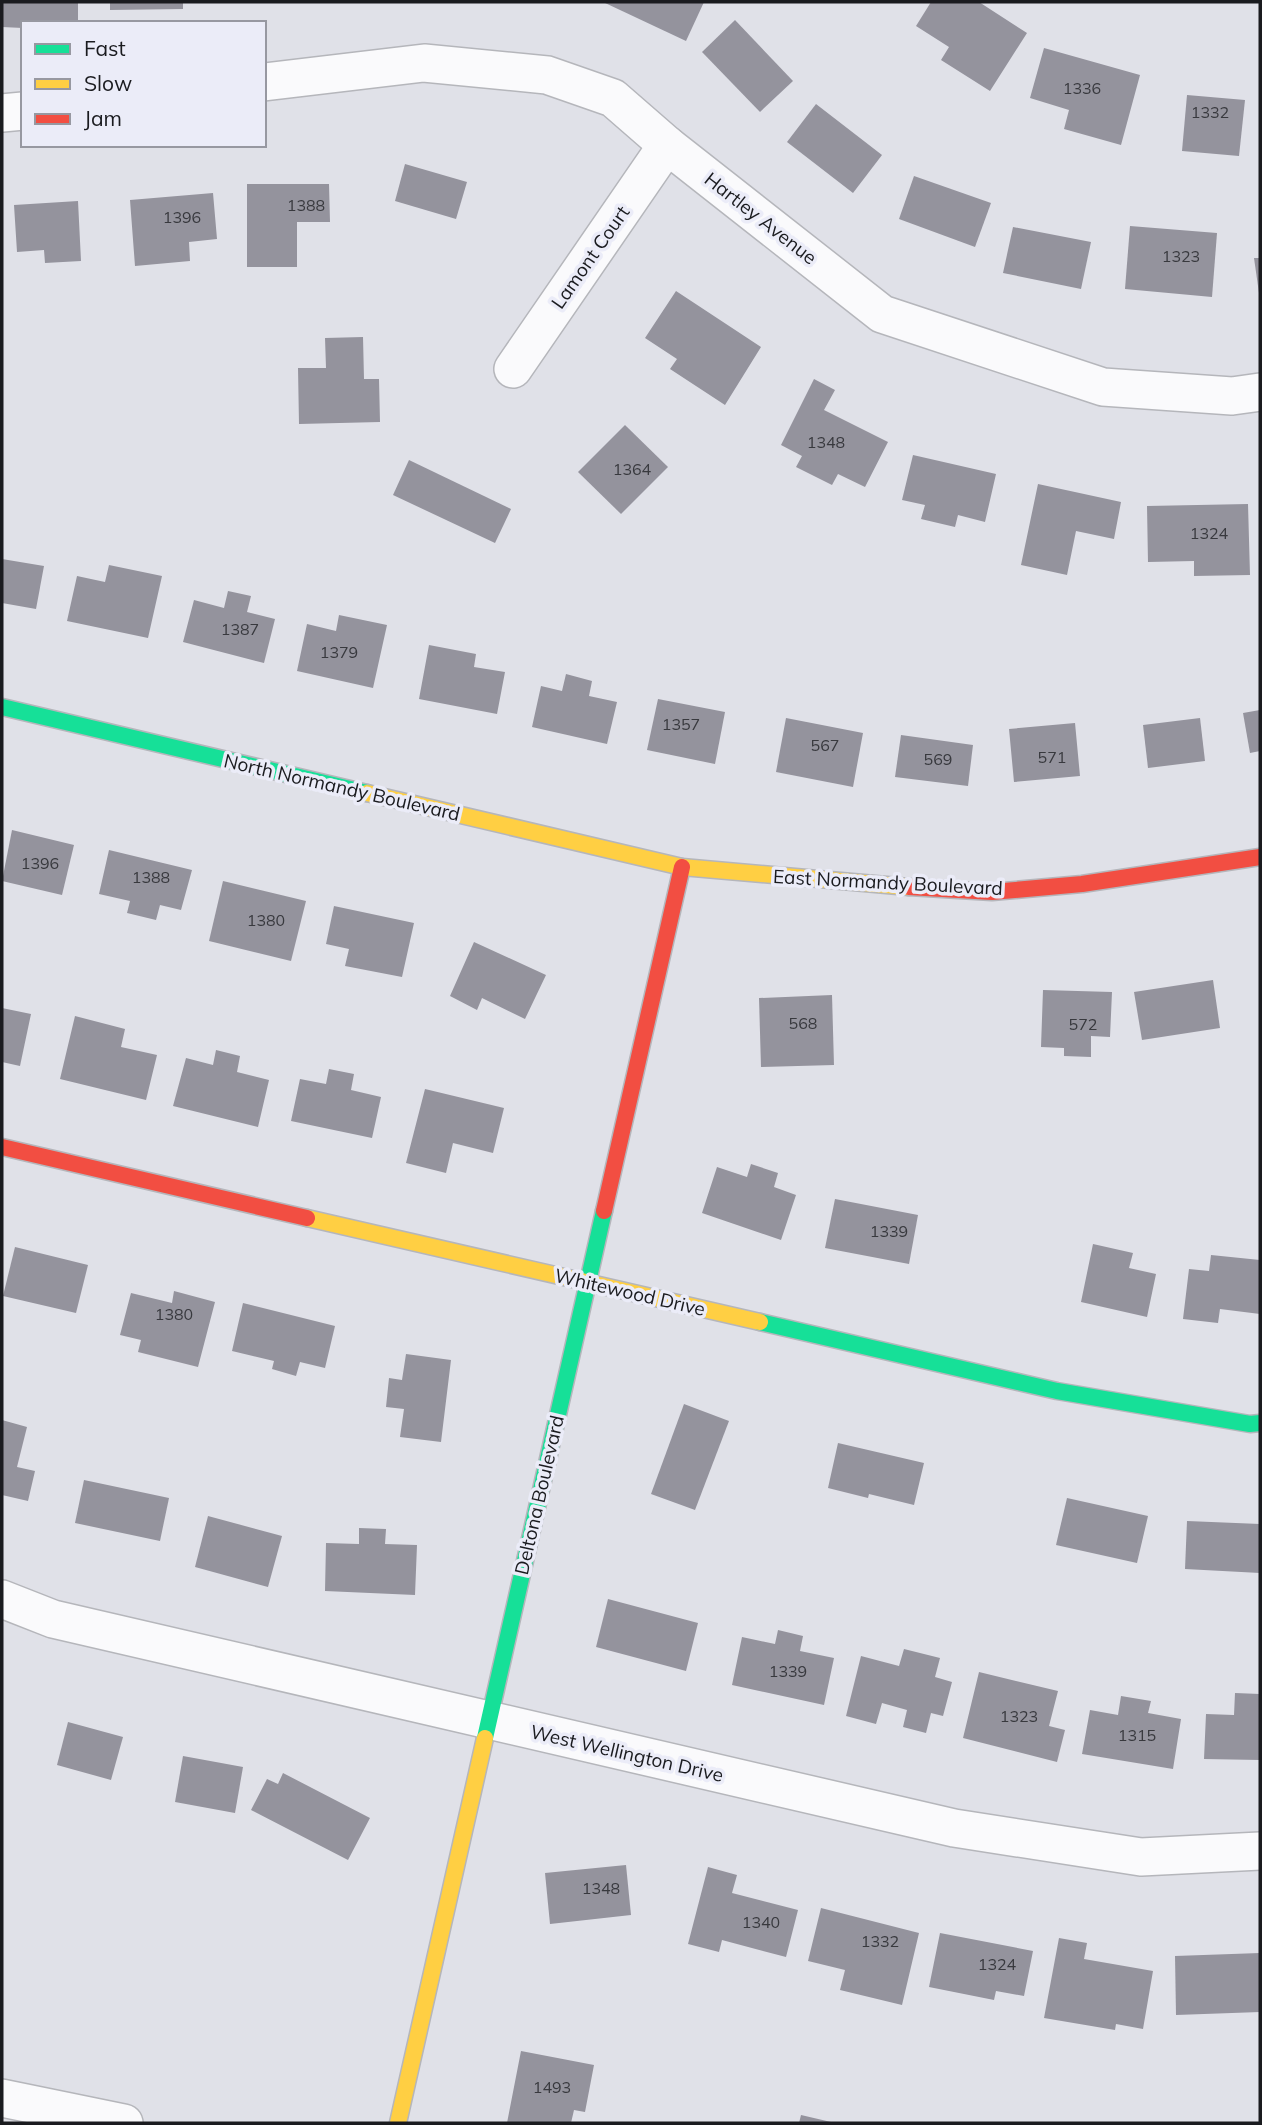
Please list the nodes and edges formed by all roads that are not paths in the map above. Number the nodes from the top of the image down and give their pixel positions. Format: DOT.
graph roads {
  1 [pos="266,82"];
  2 [pos="21,111"];
  3 [pos="2,113"];
  4 [pos="667,145"];
  5 [pos="513,369"];
  6 [pos="1260,392"];
  7 [pos="2,707"];
  8 [pos="1260,857"];
  9 [pos="682,867"];
  10 [pos="2,1147"];
  11 [pos="587,1282"];
  12 [pos="1260,1423"];
  13 [pos="2,1599"];
  14 [pos="487,1720"];
  15 [pos="1260,1851"];
  16 [pos="2,2098"];
  17 [pos="124,2123"];
  18 [pos="398,2123"];
  1 -- 4 [label="street, Hartley Avenue"];
  2 -- 3 [label="street"];
  4 -- 5 [label="street, Lamont Court"];
  4 -- 6 [label="street, Hartley Avenue"];
  7 -- 9 [label="street, North Normandy Boulevard"];
  8 -- 9 [label="street, East Normandy Boulevard"];
  9 -- 11 [label="street, Deltona Boulevard"];
  10 -- 11 [label="street, Whitewood Drive"];
  11 -- 12 [label="street, Whitewood Drive"];
  11 -- 14 [label="street, Deltona Boulevard"];
  13 -- 14 [label="street, West Wellington Drive"];
  14 -- 15 [label="street, West Wellington Drive"];
  14 -- 18 [label="street, Deltona Boulevard"];
  16 -- 17 [label="street"];
}
